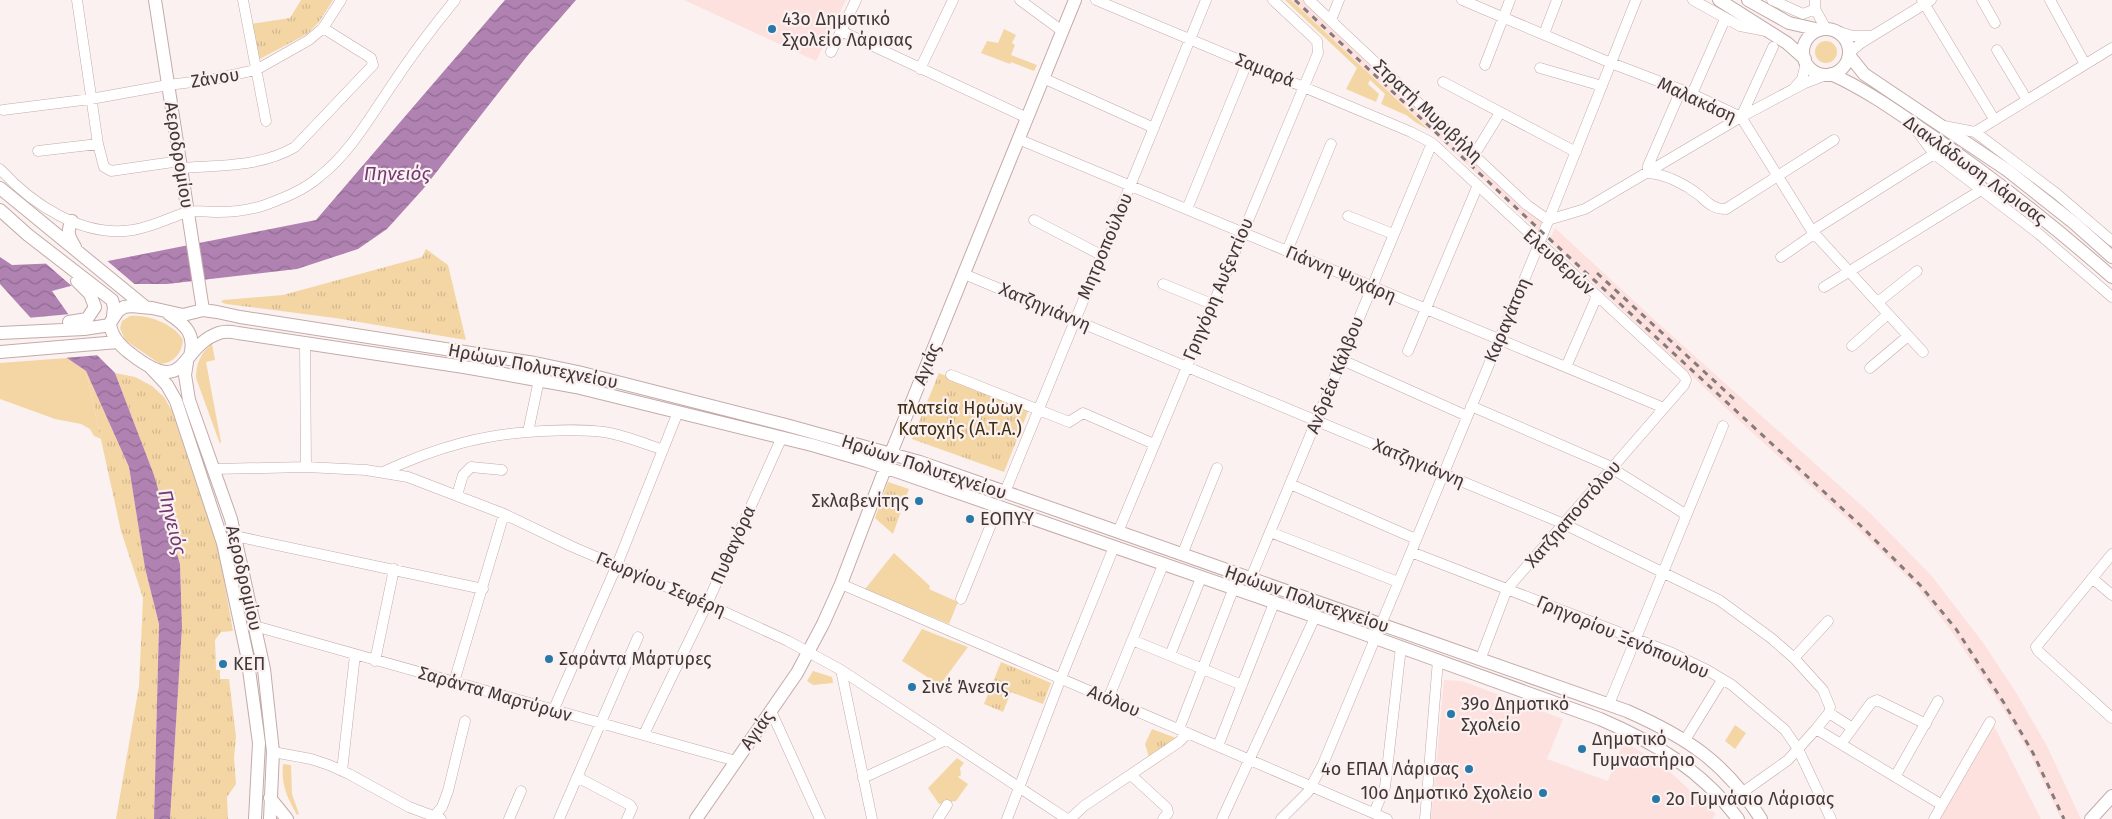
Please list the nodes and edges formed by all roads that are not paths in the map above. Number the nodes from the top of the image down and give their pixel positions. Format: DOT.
graph roads {
  1 [pos="77,0"];
  2 [pos="155,0"];
  3 [pos="243,0"];
  4 [pos="341,0"];
  5 [pos="455,0"];
  6 [pos="856,0"];
  7 [pos="952,0"];
  8 [pos="1020,0"];
  9 [pos="1074,0"];
  10 [pos="1096,0"];
  11 [pos="1206,0"];
  12 [pos="1273,0"];
  13 [pos="1309,0"];
  14 [pos="1339,0"];
  15 [pos="1462,0"];
  16 [pos="1510,0"];
  17 [pos="1557,0"];
  18 [pos="1636,0"];
  19 [pos="1693,0"];
  20 [pos="1719,0"];
  21 [pos="1772,0"];
  22 [pos="1982,0"];
  23 [pos="2050,0"];
  24 [pos="1926,1"];
  25 [pos="1755,2"];
  26 [pos="1815,5"];
  27 [pos="1504,17"];
  28 [pos="1725,19"];
  29 [pos="1331,20"];
  30 [pos="1995,23"];
  31 [pos="324,28"];
  32 [pos="1827,30"];
  33 [pos="841,31"];
  34 [pos="1062,31"];
  35 [pos="1770,32"];
  36 [pos="1544,34"];
  37 [pos="1871,36"];
  38 [pos="1190,40"];
  39 [pos="1773,47"];
  40 [pos="2112,48"];
  41 [pos="1997,50"];
  42 [pos="831,52"];
  43 [pos="1849,54"];
  44 [pos="1805,61"];
  45 [pos="1246,63"];
  46 [pos="1611,63"];
  47 [pos="2085,64"];
  48 [pos="1486,65"];
  49 [pos="1540,68"];
  50 [pos="920,69"];
  51 [pos="256,70"];
  52 [pos="1828,75"];
  53 [pos="1043,78"];
  54 [pos="1443,82"];
  55 [pos="168,85"];
  56 [pos="1303,85"];
  57 [pos="1602,86"];
  58 [pos="1793,89"];
  59 [pos="1681,90"];
  60 [pos="1692,94"];
  61 [pos="91,99"];
  62 [pos="2027,100"];
  63 [pos="3,110"];
  64 [pos="1500,113"];
  65 [pos="1742,117"];
  66 [pos="1027,118"];
  67 [pos="1908,120"];
  68 [pos="1994,120"];
  69 [pos="266,121"];
  70 [pos="1943,126"];
  71 [pos="1154,128"];
  72 [pos="1975,132"];
  73 [pos="1018,139"];
  74 [pos="1834,140"];
  75 [pos="1432,143"];
  76 [pos="98,144"];
  77 [pos="1331,144"];
  78 [pos="38,151"];
  79 [pos="1576,152"];
  80 [pos="1934,154"];
  81 [pos="1474,155"];
  82 [pos="180,164"];
  83 [pos="0,169"];
  84 [pos="1648,173"];
  85 [pos="1778,176"];
  86 [pos="1478,185"];
  87 [pos="1130,186"];
  88 [pos="0,188"];
  89 [pos="1981,190"];
  90 [pos="0,210"];
  91 [pos="1187,210"];
  92 [pos="188,213"];
  93 [pos="1348,216"];
  94 [pos="1034,220"];
  95 [pos="1548,220"];
  96 [pos="72,221"];
  97 [pos="1242,232"];
  98 [pos="1813,233"];
  99 [pos="1393,234"];
  100 [pos="2112,241"];
  101 [pos="1539,244"];
  102 [pos="71,245"];
  103 [pos="1287,251"];
  104 [pos="1101,255"];
  105 [pos="1781,257"];
  106 [pos="2112,257"];
  107 [pos="62,262"];
  108 [pos="1917,271"];
  109 [pos="1849,272"];
  110 [pos="964,274"];
  111 [pos="2112,277"];
  112 [pos="1164,284"];
  113 [pos="1372,286"];
  114 [pos="1824,287"];
  115 [pos="1597,296"];
  116 [pos="2112,297"];
  117 [pos="139,302"];
  118 [pos="1878,302"];
  119 [pos="1212,304"];
  120 [pos="1426,309"];
  121 [pos="203,310"];
  122 [pos="164,312"];
  123 [pos="1888,314"];
  124 [pos="1075,320"];
  125 [pos="112,321"];
  126 [pos="86,325"];
  127 [pos="0,333"];
  128 [pos="1908,336"];
  129 [pos="211,338"];
  130 [pos="1499,339"];
  131 [pos="118,342"];
  132 [pos="305,343"];
  133 [pos="1852,346"];
  134 [pos="1408,351"];
  135 [pos="0,352"];
  136 [pos="1923,352"];
  137 [pos="189,360"];
  138 [pos="1342,360"];
  139 [pos="1186,366"];
  140 [pos="150,367"];
  141 [pos="1566,367"];
  142 [pos="1870,368"];
  143 [pos="952,375"];
  144 [pos="539,380"];
  145 [pos="1686,380"];
  146 [pos="1664,408"];
  147 [pos="1039,411"];
  148 [pos="1470,411"];
  149 [pos="678,412"];
  150 [pos="1317,420"];
  151 [pos="1723,426"];
  152 [pos="528,432"];
  153 [pos="782,437"];
  154 [pos="1154,444"];
  155 [pos="662,450"];
  156 [pos="891,454"];
  157 [pos="306,467"];
  158 [pos="886,467"];
  159 [pos="1217,468"];
  160 [pos="1614,468"];
  161 [pos="214,469"];
  162 [pos="502,470"];
  163 [pos="383,472"];
  164 [pos="1443,474"];
  165 [pos="1290,484"];
  166 [pos="1005,492"];
  167 [pos="457,495"];
  168 [pos="998,507"];
  169 [pos="504,514"];
  170 [pos="1685,514"];
  171 [pos="1564,524"];
  172 [pos="1118,532"];
  173 [pos="1270,532"];
  174 [pos="235,536"];
  175 [pos="1416,539"];
  176 [pos="1114,547"];
  177 [pos="1411,552"];
  178 [pos="2112,554"];
  179 [pos="1182,555"];
  180 [pos="616,564"];
  181 [pos="1163,565"];
  182 [pos="394,569"];
  183 [pos="1662,572"];
  184 [pos="1201,578"];
  185 [pos="2092,578"];
  186 [pos="1250,580"];
  187 [pos="1398,582"];
  188 [pos="841,584"];
  189 [pos="483,589"];
  190 [pos="1507,589"];
  191 [pos="1234,590"];
  192 [pos="2112,596"];
  193 [pos="961,599"];
  194 [pos="1274,603"];
  195 [pos="707,604"];
  196 [pos="1315,617"];
  197 [pos="1828,621"];
  198 [pos="1381,625"];
  199 [pos="255,626"];
  200 [pos="638,637"];
  201 [pos="1375,638"];
  202 [pos="1635,639"];
  203 [pos="1132,640"];
  204 [pos="1402,647"];
  205 [pos="810,652"];
  206 [pos="355,655"];
  207 [pos="1170,655"];
  208 [pos="1794,658"];
  209 [pos="1438,660"];
  210 [pos="1480,660"];
  211 [pos="375,661"];
  212 [pos="1203,669"];
  213 [pos="841,670"];
  214 [pos="1061,678"];
  215 [pos="1722,680"];
  216 [pos="454,682"];
  217 [pos="1242,685"];
  218 [pos="1108,699"];
  219 [pos="1938,701"];
  220 [pos="1609,704"];
  221 [pos="553,711"];
  222 [pos="771,711"];
  223 [pos="1829,713"];
  224 [pos="2112,718"];
  225 [pos="465,721"];
  226 [pos="1990,722"];
  227 [pos="601,723"];
  228 [pos="1926,724"];
  229 [pos="1852,727"];
  230 [pos="1816,729"];
  231 [pos="1184,731"];
  232 [pos="644,734"];
  233 [pos="946,740"];
  234 [pos="1685,740"];
  235 [pos="1841,744"];
  236 [pos="1218,746"];
  237 [pos="1798,749"];
  238 [pos="273,752"];
  239 [pos="736,760"];
  240 [pos="1250,760"];
  241 [pos="342,771"];
  242 [pos="1130,775"];
  243 [pos="1895,777"];
  244 [pos="577,778"];
  245 [pos="863,778"];
  246 [pos="257,783"];
  247 [pos="1312,786"];
  248 [pos="1019,788"];
  249 [pos="521,792"];
  250 [pos="1743,792"];
  251 [pos="2112,796"];
  252 [pos="273,800"];
  253 [pos="1014,803"];
  254 [pos="947,805"];
  255 [pos="1942,805"];
  256 [pos="1374,813"];
  257 [pos="436,818"];
  258 [pos="817,818"];
  259 [pos="254,819"];
  260 [pos="270,819"];
  261 [pos="287,819"];
  262 [pos="510,819"];
  263 [pos="559,819"];
  264 [pos="627,819"];
  265 [pos="696,819"];
  266 [pos="872,819"];
  267 [pos="938,819"];
  268 [pos="1008,819"];
  269 [pos="1017,819"];
  270 [pos="1069,819"];
  271 [pos="1163,819"];
  272 [pos="1222,819"];
  273 [pos="1281,819"];
  274 [pos="1387,819"];
  275 [pos="1425,819"];
  276 [pos="1738,819"];
  277 [pos="1761,819"];
  278 [pos="1831,819"];
  279 [pos="1934,819"];
  280 [pos="2091,819"];
  1 -- 61 [label="street"];
  2 -- 55 [label="main road, Αεροδρομίου"];
  3 -- 51 [label="street"];
  4 -- 31 [label="street, Ζάνου"];
  5 -- 92 [label="street"];
  6 -- 33 [label="street"];
  7 -- 50 [label="street"];
  8 -- 34 [label="street"];
  9 -- 34 [label="main road, Αγιάς"];
  10 -- 38 [label="street, Σαμαρά"];
  11 -- 38 [label="street, Μητροπούλου"];
  12 -- 56 [label="street, Γρηγόρη Αυξεντίου"];
  13 -- 29 [label="street, Στρατή Μυριβήλη"];
  14 -- 29 [label="street"];
  15 -- 27 [label="street, Μαλακάση"];
  16 -- 27 [label="street"];
  17 -- 36 [label="street"];
  18 -- 46 [label="street, Καραγάτση"];
  19 -- 28 [label="street"];
  20 -- 35 [label="main road"];
  21 -- 26 [label="street"];
  22 -- 30 [label="street"];
  23 -- 47 [label="street"];
  24 -- 37 [label="street"];
  24 -- 68 [label="street"];
  25 -- 32 [label="main road"];
  26 -- 32 [label="street"];
  27 -- 36 [label="street, Μαλακάση"];
  27 -- 48 [label="street"];
  28 -- 35 [label="street"];
  28 -- 60 [label="street"];
  29 -- 81 [label="street, Στρατή Μυριβήλη"];
  31 -- 51 [label="street, Ζάνου"];
  31 -- 82 [label="street"];
  32 -- 37 [label="street"];
  32 -- 43 [label="main road"];
  32 -- 44 [label="main road"];
  33 -- 42 [label="street"];
  33 -- 50 [label="street"];
  34 -- 53 [label="main road, Αγιάς"];
  35 -- 44 [label="main road"];
  36 -- 46 [label="street, Μαλακάση"];
  37 -- 43 [label="street"];
  38 -- 45 [label="street, Σαμαρά"];
  38 -- 71 [label="street, Μητροπούλου"];
  39 -- 65 [label="street"];
  40 -- 47 [label="street"];
  41 -- 62 [label="street"];
  43 -- 52 [label="main road"];
  43 -- 70 [label="main road, Διακλάδωση Λάρισας"];
  44 -- 52 [label="main road"];
  44 -- 58 [label="street"];
  45 -- 56 [label="street, Σαμαρά"];
  45 -- 91 [label="street"];
  46 -- 57 [label="street, Καραγάτση"];
  46 -- 59 [label="street, Μαλακάση"];
  47 -- 62 [label="street"];
  49 -- 57 [label="street"];
  50 -- 66 [label="street"];
  51 -- 55 [label="street, Ζάνου"];
  51 -- 69 [label="street"];
  52 -- 58 [label="street"];
  52 -- 67 [label="main road, Διακλάδωση Λάρισας"];
  53 -- 66 [label="main road, Αγιάς"];
  53 -- 71 [label="street"];
  54 -- 64 [label="street"];
  55 -- 61 [label="street, Ζάνου"];
  55 -- 82 [label="main road, Αεροδρομίου"];
  56 -- 75 [label="street, Σαμαρά"];
  56 -- 97 [label="street, Γρηγόρη Αυξεντίου"];
  57 -- 79 [label="street, Καραγάτση"];
  58 -- 65 [label="street"];
  59 -- 60 [label="street, Μαλακάση"];
  59 -- 84 [label="street"];
  60 -- 65 [label="street, Μαλακάση"];
  61 -- 63 [label="street, Ζάνου"];
  61 -- 76 [label="street"];
  62 -- 68 [label="street"];
  64 -- 79 [label="street"];
  64 -- 81 [label="street"];
  65 -- 84 [label="street"];
  65 -- 85 [label="street, Μαλακάση"];
  66 -- 73 [label="main road, Αγιάς"];
  67 -- 80 [label="street"];
  67 -- 111 [label="main road, Διακλάδωση Λάρισας"];
  68 -- 72 [label="street"];
  70 -- 72 [label="street"];
  70 -- 106 [label="main road, Διακλάδωση Λάρισας"];
  71 -- 87 [label="street, Μητροπούλου"];
  72 -- 100 [label="street"];
  73 -- 87 [label="street, Γιάννη Ψυχάρη"];
  73 -- 110 [label="main road, Αγιάς"];
  74 -- 85 [label="street"];
  75 -- 86 [label="street, Ελευθερών"];
  75 -- 99 [label="street, Ανδρέα Κάλβου"];
  76 -- 78 [label="street"];
  76 -- 82 [label="street"];
  77 -- 103 [label="street"];
  79 -- 95 [label="street, Καραγάτση"];
  80 -- 89 [label="street"];
  80 -- 98 [label="street"];
  81 -- 95 [label="street, Στρατή Μυριβήλη"];
  82 -- 92 [label="main road, Αεροδρομίου"];
  83 -- 96 [label="street"];
  84 -- 85 [label="street"];
  84 -- 95 [label="street"];
  85 -- 98 [label="street, Μαλακάση"];
  86 -- 101 [label="street, Ελευθερών"];
  86 -- 120 [label="street"];
  87 -- 91 [label="street, Γιάννη Ψυχάρη"];
  87 -- 104 [label="street, Μητροπούλου"];
  88 -- 102 [label="main road"];
  89 -- 109 [label="street"];
  89 -- 116 [label="street"];
  90 -- 107 [label="main road"];
  91 -- 97 [label="street, Γιάννη Ψυχάρη"];
  92 -- 96 [label="street"];
  92 -- 121 [label="main road, Αεροδρομίου"];
  93 -- 99 [label="street"];
  94 -- 104 [label="street"];
  95 -- 101 [label="street, Καραγάτση"];
  96 -- 102 [label="main road"];
  97 -- 103 [label="street, Γιάννη Ψυχάρη"];
  97 -- 119 [label="street, Γρηγόρη Αυξεντίου"];
  98 -- 105 [label="street"];
  98 -- 109 [label="street, Μαλακάση"];
  99 -- 113 [label="street, Ανδρέα Κάλβου"];
  101 -- 115 [label="street, Ελευθερών"];
  101 -- 130 [label="street, Καραγάτση"];
  102 -- 117 [label="main road"];
  103 -- 113 [label="street, Γιάννη Ψυχάρη"];
  104 -- 124 [label="street, Μητροπούλου"];
  107 -- 125 [label="main road"];
  107 -- 126 [label="main road"];
  108 -- 118 [label="street"];
  109 -- 114 [label="street"];
  109 -- 118 [label="street, Μαλακάση"];
  110 -- 124 [label="street, Χατζηγιάννη"];
  110 -- 156 [label="main road, Αγιάς"];
  112 -- 119 [label="street"];
  113 -- 120 [label="street, Γιάννη Ψυχάρη"];
  113 -- 138 [label="street, Ανδρέα Κάλβου"];
  115 -- 141 [label="street"];
  115 -- 145 [label="street, Ελευθερών"];
  117 -- 122 [label="main road"];
  117 -- 125 [label="main road"];
  118 -- 123 [label="street, Μαλακάση"];
  119 -- 139 [label="street, Γρηγόρη Αυξεντίου"];
  120 -- 130 [label="street, Γιάννη Ψυχάρη"];
  120 -- 134 [label="street"];
  121 -- 122 [label="main road, Ηρώων Πολυτεχνείου"];
  121 -- 129 [label="main road, Αεροδρομίου"];
  121 -- 156 [label="main road, Ηρώων Πολυτεχνείου"];
  122 -- 137 [label="main road"];
  123 -- 128 [label="street, Μαλακάση"];
  123 -- 133 [label="street"];
  124 -- 139 [label="street, Χατζηγιάννη"];
  124 -- 147 [label="street, Μητροπούλου"];
  125 -- 126 [label="main road"];
  125 -- 131 [label="main road"];
  126 -- 127 [label="main road"];
  128 -- 136 [label="street, Μαλακάση"];
  128 -- 142 [label="street"];
  129 -- 132 [label="main road, Ηρώων Πολυτεχνείου"];
  129 -- 137 [label="main road"];
  130 -- 141 [label="street, Γιάννη Ψυχάρη"];
  130 -- 148 [label="street, Καραγάτση"];
  131 -- 135 [label="main road"];
  131 -- 140 [label="main road"];
  132 -- 144 [label="main road, Ηρώων Πολυτεχνείου"];
  132 -- 157 [label="street"];
  137 -- 140 [label="main road"];
  137 -- 161 [label="main road, Αεροδρομίου"];
  138 -- 148 [label="street"];
  138 -- 150 [label="street, Ανδρέα Κάλβου"];
  139 -- 150 [label="street, Χατζηγιάννη"];
  139 -- 154 [label="street, Γρηγόρη Αυξεντίου"];
  140 -- 246 [label="main road, Αεροδρομίου"];
  141 -- 146 [label="street, Γιάννη Ψυχάρη"];
  143 -- 147 [label="street"];
  144 -- 149 [label="main road, Ηρώων Πολυτεχνείου"];
  144 -- 152 [label="street"];
  145 -- 146 [label="street, Χατζηαποστόλου"];
  146 -- 160 [label="street, Χατζηαποστόλου"];
  147 -- 154 [label="street"];
  147 -- 166 [label="street, Μητροπούλου"];
  148 -- 160 [label="street"];
  148 -- 164 [label="street, Καραγάτση"];
  149 -- 153 [label="main road, Ηρώων Πολυτεχνείου"];
  149 -- 155 [label="street"];
  150 -- 164 [label="street, Χατζηγιάννη"];
  150 -- 165 [label="street, Ανδρέα Κάλβου"];
  151 -- 170 [label="street"];
  152 -- 155 [label="street"];
  152 -- 163 [label="street"];
  153 -- 158 [label="main road, Ηρώων Πολυτεχνείου"];
  153 -- 195 [label="street, Πυθαγόρα"];
  154 -- 172 [label="street, Γρηγόρη Αυξεντίου"];
  155 -- 180 [label="street"];
  156 -- 158 [label="main road, Αγιάς"];
  156 -- 166 [label="main road, Ηρώων Πολυτεχνείου"];
  157 -- 161 [label="street, Γεωργίου Σεφέρη"];
  157 -- 163 [label="street, Γεωργίου Σεφέρη"];
  158 -- 168 [label="main road, Ηρώων Πολυτεχνείου"];
  158 -- 188 [label="main road, Αγιάς"];
  159 -- 179 [label="street"];
  160 -- 170 [label="street"];
  160 -- 171 [label="street, Χατζηαποστόλου"];
  161 -- 174 [label="main road, Αεροδρομίου"];
  162 -- 167 [label="street"];
  163 -- 167 [label="street, Γεωργίου Σεφέρη"];
  164 -- 171 [label="street, Χατζηγιάννη"];
  164 -- 175 [label="street, Καραγάτση"];
  165 -- 173 [label="street, Ανδρέα Κάλβου"];
  165 -- 175 [label="street"];
  166 -- 172 [label="main road, Ηρώων Πολυτεχνείου"];
  167 -- 169 [label="street, Γεωργίου Σεφέρη"];
  168 -- 176 [label="main road, Ηρώων Πολυτεχνείου"];
  168 -- 193 [label="street"];
  169 -- 180 [label="street, Γεωργίου Σεφέρη"];
  169 -- 189 [label="street"];
  170 -- 183 [label="street"];
  171 -- 183 [label="street, Χατζηγιάννη"];
  171 -- 190 [label="street, Χατζηαποστόλου"];
  172 -- 179 [label="main road, Ηρώων Πολυτεχνείου"];
  173 -- 186 [label="street, Ανδρέα Κάλβου"];
  173 -- 187 [label="street"];
  174 -- 182 [label="street"];
  174 -- 199 [label="main road, Αεροδρομίου"];
  175 -- 177 [label="street, Καραγάτση"];
  176 -- 181 [label="main road, Ηρώων Πολυτεχνείου"];
  176 -- 214 [label="street"];
  177 -- 187 [label="street, Καραγάτση"];
  177 -- 190 [label="street, Γρηγορίου Ξενόπουλου"];
  178 -- 185 [label="street"];
  179 -- 186 [label="main road, Ηρώων Πολυτεχνείου"];
  180 -- 195 [label="street, Γεωργίου Σεφέρη"];
  180 -- 221 [label="street"];
  181 -- 184 [label="main road, Ηρώων Πολυτεχνείου"];
  181 -- 203 [label="street"];
  182 -- 189 [label="street"];
  182 -- 211 [label="street"];
  183 -- 202 [label="street"];
  183 -- 208 [label="street, Χατζηγιάννη"];
  184 -- 191 [label="main road, Ηρώων Πολυτεχνείου"];
  184 -- 207 [label="street"];
  185 -- 192 [label="street"];
  185 -- 224 [label="street"];
  186 -- 198 [label="main road, Ηρώων Πολυτεχνείου"];
  187 -- 198 [label="street, Καραγάτση"];
  188 -- 205 [label="main road, Αγιάς"];
  188 -- 214 [label="street, Αιόλου"];
  189 -- 216 [label="street"];
  190 -- 202 [label="street, Γρηγορίου Ξενόπουλου"];
  190 -- 210 [label="street, Χατζηαποστόλου"];
  191 -- 194 [label="main road, Ηρώων Πολυτεχνείου"];
  191 -- 212 [label="street"];
  194 -- 196 [label="main road, Ηρώων Πολυτεχνείου"];
  194 -- 217 [label="street"];
  195 -- 205 [label="street, Γεωργίου Σεφέρη"];
  195 -- 232 [label="street, Πυθαγόρα"];
  196 -- 201 [label="main road, Ηρώων Πολυτεχνείου"];
  196 -- 240 [label="street"];
  197 -- 208 [label="street"];
  198 -- 201 [label="street, Καραγάτση"];
  198 -- 210 [label="main road, Ηρώων Πολυτεχνείου"];
  199 -- 206 [label="street, Σαράντα Μαρτύρων"];
  199 -- 238 [label="main road, Αεροδρομίου"];
  200 -- 227 [label="street"];
  201 -- 204 [label="main road, Ηρώων Πολυτεχνείου"];
  201 -- 247 [label="street, Καραγάτση"];
  202 -- 215 [label="street, Γρηγορίου Ξενόπουλου"];
  202 -- 220 [label="street"];
  203 -- 207 [label="street"];
  203 -- 218 [label="street"];
  204 -- 209 [label="main road, Ηρώων Πολυτεχνείου"];
  204 -- 256 [label="street"];
  205 -- 213 [label="street, Γεωργίου Σεφέρη"];
  205 -- 222 [label="main road, Αγιάς"];
  206 -- 211 [label="street, Σαράντα Μαρτύρων"];
  206 -- 241 [label="street"];
  207 -- 212 [label="street"];
  208 -- 223 [label="street, Χατζηγιάννη"];
  209 -- 275 [label="street"];
  209 -- 276 [label="main road, Ηρώων Πολυτεχνείου"];
  210 -- 220 [label="main road, Ηρώων Πολυτεχνείου"];
  211 -- 216 [label="street, Σαράντα Μαρτύρων"];
  212 -- 217 [label="street"];
  212 -- 231 [label="street"];
  213 -- 233 [label="street, Γεωργίου Σεφέρη"];
  213 -- 245 [label="street"];
  214 -- 218 [label="street, Αιόλου"];
  214 -- 248 [label="street"];
  215 -- 234 [label="street"];
  215 -- 237 [label="street, Γρηγορίου Ξενόπουλου"];
  216 -- 221 [label="street, Σαράντα Μαρτύρων"];
  217 -- 236 [label="street"];
  218 -- 231 [label="street, Αιόλου"];
  219 -- 228 [label="street"];
  220 -- 234 [label="main road, Ηρώων Πολυτεχνείου"];
  221 -- 227 [label="street, Σαράντα Μαρτύρων"];
  222 -- 239 [label="main road, Αγιάς"];
  222 -- 258 [label="street"];
  223 -- 229 [label="street"];
  223 -- 230 [label="street"];
  225 -- 257 [label="street"];
  226 -- 255 [label="street"];
  227 -- 232 [label="street, Σαράντα Μαρτύρων"];
  227 -- 244 [label="street"];
  228 -- 229 [label="street"];
  228 -- 243 [label="street"];
  229 -- 235 [label="street"];
  230 -- 235 [label="street"];
  230 -- 237 [label="street"];
  231 -- 236 [label="street, Αιόλου"];
  231 -- 242 [label="street"];
  232 -- 239 [label="street, Σαράντα Μαρτύρων"];
  233 -- 245 [label="street"];
  233 -- 248 [label="street, Γεωργίου Σεφέρη"];
  234 -- 250 [label="main road, Ηρώων Πολυτεχνείου"];
  235 -- 243 [label="street"];
  236 -- 240 [label="street, Αιόλου"];
  237 -- 250 [label="street"];
  237 -- 278 [label="street, Γρηγορίου Ξενόπουλου"];
  238 -- 241 [label="street"];
  238 -- 252 [label="main road, Αεροδρομίου"];
  239 -- 265 [label="main road, Αγιάς"];
  240 -- 247 [label="street, Αιόλου"];
  240 -- 272 [label="street"];
  241 -- 257 [label="street"];
  242 -- 270 [label="street"];
  242 -- 271 [label="street"];
  243 -- 255 [label="street"];
  244 -- 263 [label="street"];
  244 -- 264 [label="street"];
  245 -- 266 [label="street"];
  246 -- 252 [label="main road"];
  246 -- 259 [label="main road, Αεροδρομίου"];
  247 -- 256 [label="street, Αιόλου"];
  247 -- 273 [label="street, Καραγάτση"];
  248 -- 253 [label="street"];
  248 -- 270 [label="street, Γεωργίου Σεφέρη"];
  249 -- 262 [label="street"];
  250 -- 277 [label="main road, Ηρώων Πολυτεχνείου"];
  251 -- 280 [label="main road"];
  252 -- 260 [label="main road, Αεροδρομίου"];
  252 -- 261 [label="main road"];
  253 -- 268 [label="street"];
  253 -- 269 [label="street"];
  254 -- 267 [label="street"];
  255 -- 279 [label="street"];
  256 -- 274 [label="street, Αιόλου"];
}
